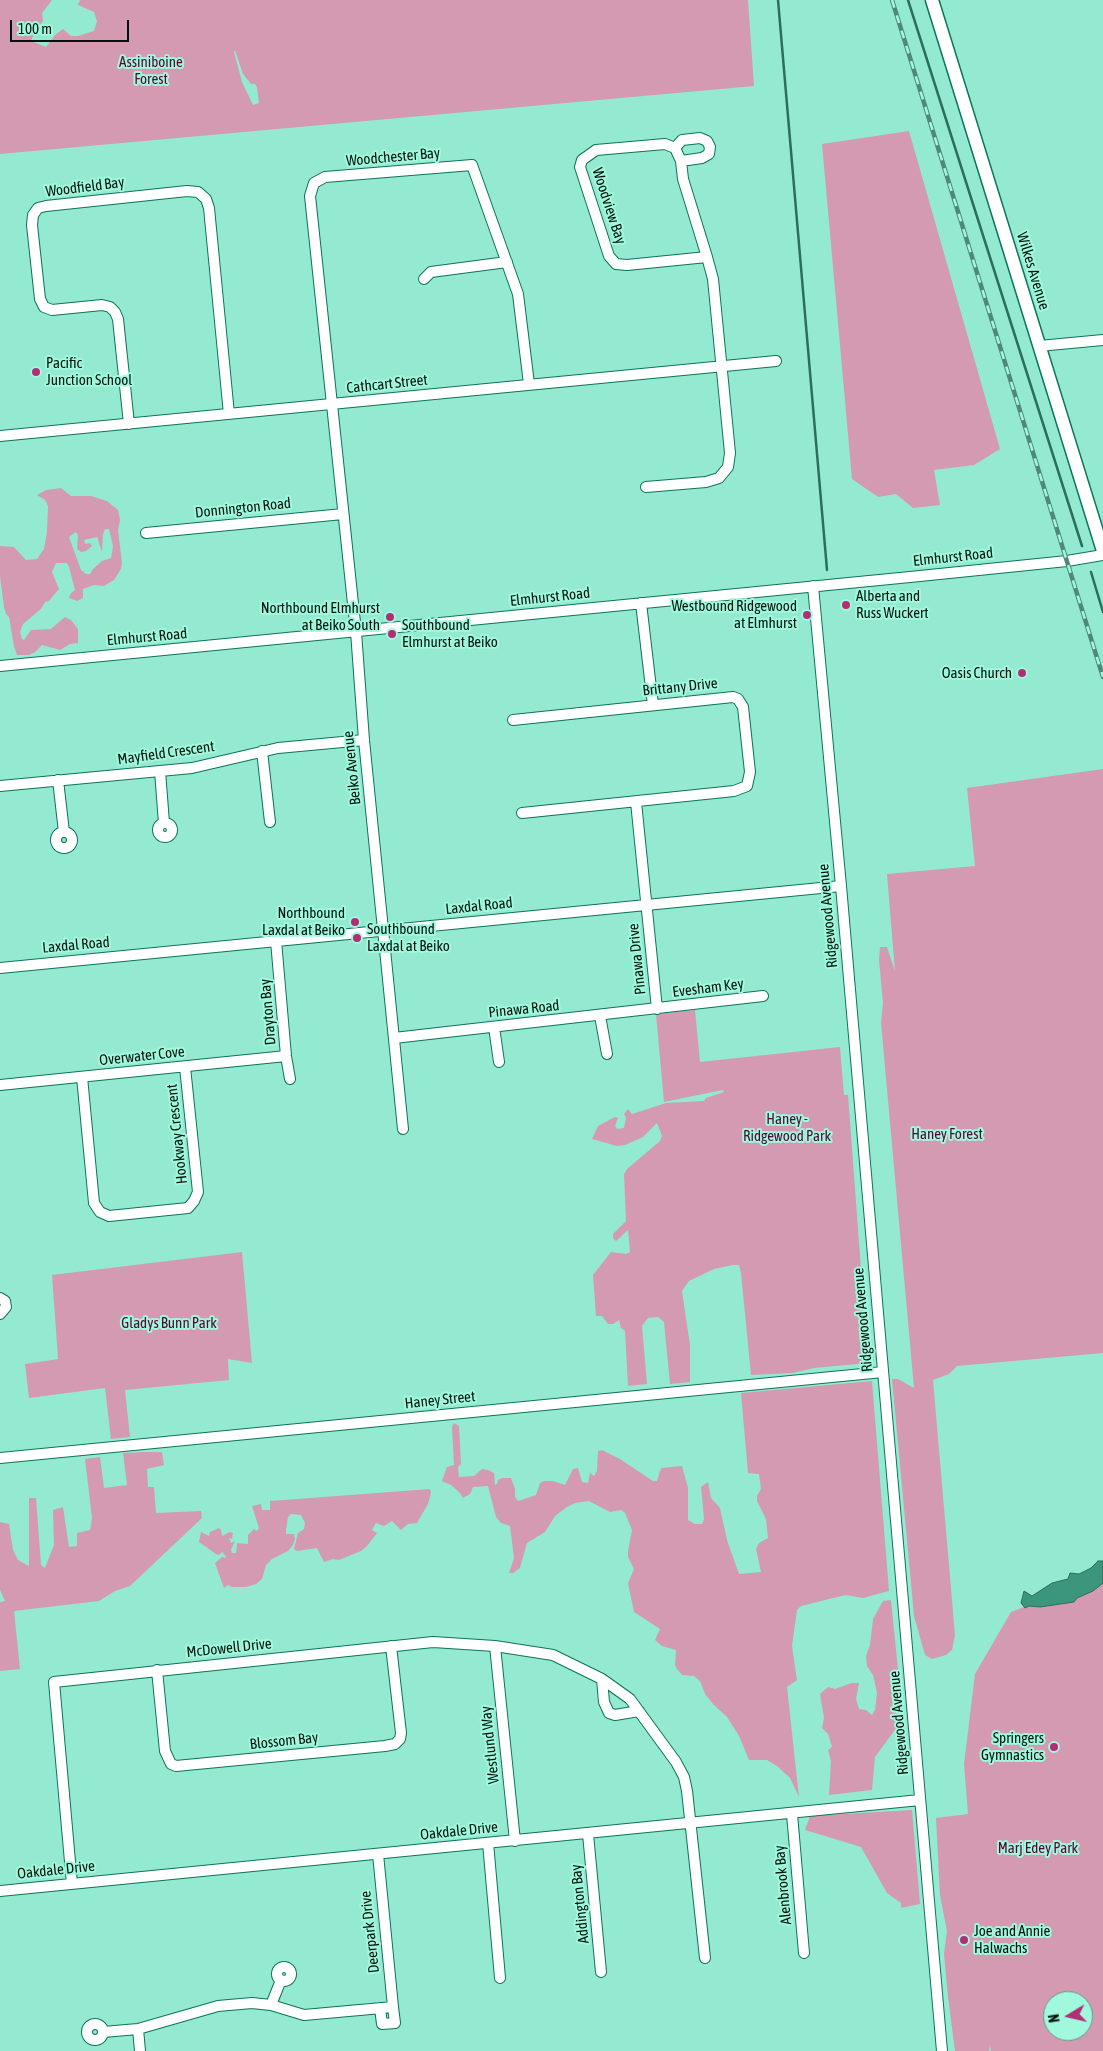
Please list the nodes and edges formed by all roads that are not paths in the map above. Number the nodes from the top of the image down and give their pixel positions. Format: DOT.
graph roads {
  1 [pos="932,0"];
  2 [pos="676,148"];
  3 [pos="680,161"];
  4 [pos="707,257"];
  5 [pos="507,262"];
  6 [pos="424,279"];
  7 [pos="1103,340"];
  8 [pos="1039,346"];
  9 [pos="776,361"];
  10 [pos="722,366"];
  11 [pos="528,384"];
  12 [pos="331,405"];
  13 [pos="229,414"];
  14 [pos="128,424"];
  15 [pos="0,436"];
  16 [pos="646,487"];
  17 [pos="343,514"];
  18 [pos="146,533"];
  19 [pos="1103,551"];
  20 [pos="1103,556"];
  21 [pos="813,586"];
  22 [pos="641,603"];
  23 [pos="356,632"];
  24 [pos="0,666"];
  25 [pos="653,705"];
  26 [pos="513,720"];
  27 [pos="364,740"];
  28 [pos="262,751"];
  29 [pos="160,771"];
  30 [pos="58,780"];
  31 [pos="0,786"];
  32 [pos="636,802"];
  33 [pos="522,813"];
  34 [pos="270,822"];
  35 [pos="164,823"];
  36 [pos="64,832"];
  37 [pos="841,886"];
  38 [pos="646,905"];
  39 [pos="384,931"];
  40 [pos="276,941"];
  41 [pos="0,968"];
  42 [pos="763,996"];
  43 [pos="657,1009"];
  44 [pos="600,1016"];
  45 [pos="494,1027"];
  46 [pos="394,1038"];
  47 [pos="607,1054"];
  48 [pos="286,1056"];
  49 [pos="499,1062"];
  50 [pos="184,1068"];
  51 [pos="82,1077"];
  52 [pos="290,1079"];
  53 [pos="0,1086"];
  54 [pos="404,1129"];
  55 [pos="0,1298"];
  56 [pos="0,1314"];
  57 [pos="883,1372"];
  58 [pos="0,1458"];
  59 [pos="391,1646"];
  60 [pos="495,1646"];
  61 [pos="157,1670"];
  62 [pos="602,1679"];
  63 [pos="639,1711"];
  64 [pos="920,1800"];
  65 [pos="792,1814"];
  66 [pos="691,1824"];
  67 [pos="588,1834"];
  68 [pos="515,1841"];
  69 [pos="488,1843"];
  70 [pos="378,1854"];
  71 [pos="72,1884"];
  72 [pos="0,1891"];
  73 [pos="804,1953"];
  74 [pos="704,1958"];
  75 [pos="601,1972"];
  76 [pos="500,1978"];
  77 [pos="281,1980"];
  78 [pos="271,2006"];
  79 [pos="393,2007"];
  80 [pos="380,2008"];
  81 [pos="138,2029"];
  82 [pos="103,2032"];
  83 [pos="140,2051"];
  84 [pos="942,2051"];
  1 -- 8 [label="main road, Wilkes Avenue"];
  2 -- 3 [label="street"];
  2 -- 3 [label="street"];
  2 -- 4 [label="street, Woodview Bay"];
  3 -- 4 [label="street"];
  4 -- 10 [label="street"];
  5 -- 6 [label="street"];
  5 -- 11 [label="street, Woodchester Bay"];
  5 -- 12 [label="street, Woodchester Bay"];
  7 -- 8 [label="street"];
  8 -- 19 [label="main road, Wilkes Avenue"];
  9 -- 10 [label="street, Cathcart Street"];
  10 -- 11 [label="street, Cathcart Street"];
  10 -- 16 [label="street"];
  11 -- 12 [label="street, Cathcart Street"];
  12 -- 13 [label="street, Cathcart Street"];
  12 -- 17 [label="street, Beiko Avenue"];
  13 -- 14 [label="street, Cathcart Street"];
  13 -- 14 [label="street, Woodfield Bay"];
  14 -- 15 [label="street, Cathcart Street"];
  17 -- 18 [label="street, Donnington Road"];
  17 -- 23 [label="street, Beiko Avenue"];
  20 -- 21 [label="street, Elmhurst Road"];
  21 -- 22 [label="street, Elmhurst Road"];
  21 -- 37 [label="street, Ridgewood Avenue"];
  22 -- 23 [label="street, Elmhurst Road"];
  22 -- 25 [label="street"];
  23 -- 24 [label="street, Elmhurst Road"];
  23 -- 27 [label="street, Beiko Avenue"];
  25 -- 26 [label="street, Brittany Drive"];
  25 -- 32 [label="street, Brittany Drive"];
  27 -- 28 [label="street, Mayfield Crescent"];
  27 -- 39 [label="street, Beiko Avenue"];
  28 -- 29 [label="street, Mayfield Crescent"];
  28 -- 34 [label="street"];
  29 -- 30 [label="street, Mayfield Crescent"];
  29 -- 35 [label="street"];
  30 -- 31 [label="street, Mayfield Crescent"];
  30 -- 36 [label="street"];
  32 -- 33 [label="street, Brittany Drive"];
  32 -- 38 [label="street"];
  37 -- 38 [label="street, Laxdal Road"];
  37 -- 57 [label="street, Ridgewood Avenue"];
  38 -- 39 [label="street, Laxdal Road"];
  38 -- 43 [label="street, Pinawa Drive"];
  39 -- 40 [label="street, Laxdal Road"];
  39 -- 46 [label="street, Beiko Avenue"];
  40 -- 41 [label="street, Laxdal Road"];
  40 -- 48 [label="street, Drayton Bay"];
  42 -- 43 [label="street, Evesham Key"];
  43 -- 44 [label="street, Pinawa Road"];
  44 -- 45 [label="street, Pinawa Road"];
  44 -- 47 [label="street"];
  45 -- 46 [label="street, Pinawa Road"];
  45 -- 49 [label="street"];
  46 -- 54 [label="street, Beiko Avenue"];
  48 -- 50 [label="street, Overwater Cove"];
  48 -- 52 [label="street, Drayton Bay"];
  50 -- 51 [label="street, Overwater Cove"];
  50 -- 51 [label="street, Hookway Crescent"];
  51 -- 53 [label="street, Overwater Cove"];
  55 -- 56 [label="street"];
  57 -- 58 [label="street, Haney Street"];
  57 -- 64 [label="street, Ridgewood Avenue"];
  59 -- 60 [label="street, McDowell Drive"];
  59 -- 61 [label="street, McDowell Drive"];
  59 -- 61 [label="street, Blossom Bay"];
  60 -- 62 [label="street, McDowell Drive"];
  60 -- 68 [label="street, Westlund Way"];
  61 -- 71 [label="street, McDowell Drive"];
  62 -- 63 [label="street, McDowell Drive"];
  62 -- 63 [label="street"];
  63 -- 66 [label="street, McDowell Drive"];
  64 -- 65 [label="street, Oakdale Drive"];
  64 -- 84 [label="street, Ridgewood Avenue"];
  65 -- 66 [label="street, Oakdale Drive"];
  65 -- 73 [label="street, Alenbrook Bay"];
  66 -- 67 [label="street, Oakdale Drive"];
  66 -- 74 [label="street"];
  67 -- 68 [label="street, Oakdale Drive"];
  67 -- 75 [label="street, Addington Bay"];
  68 -- 69 [label="street, Oakdale Drive"];
  69 -- 70 [label="street, Oakdale Drive"];
  69 -- 76 [label="street"];
  70 -- 71 [label="street, Oakdale Drive"];
  70 -- 79 [label="street, Deerpark Drive"];
  71 -- 72 [label="street, Oakdale Drive"];
  77 -- 78 [label="street"];
  78 -- 80 [label="street"];
  78 -- 81 [label="street"];
  79 -- 80 [label="street"];
  79 -- 80 [label="street, Deerpark Drive"];
  81 -- 82 [label="street"];
  81 -- 83 [label="street"];
}
